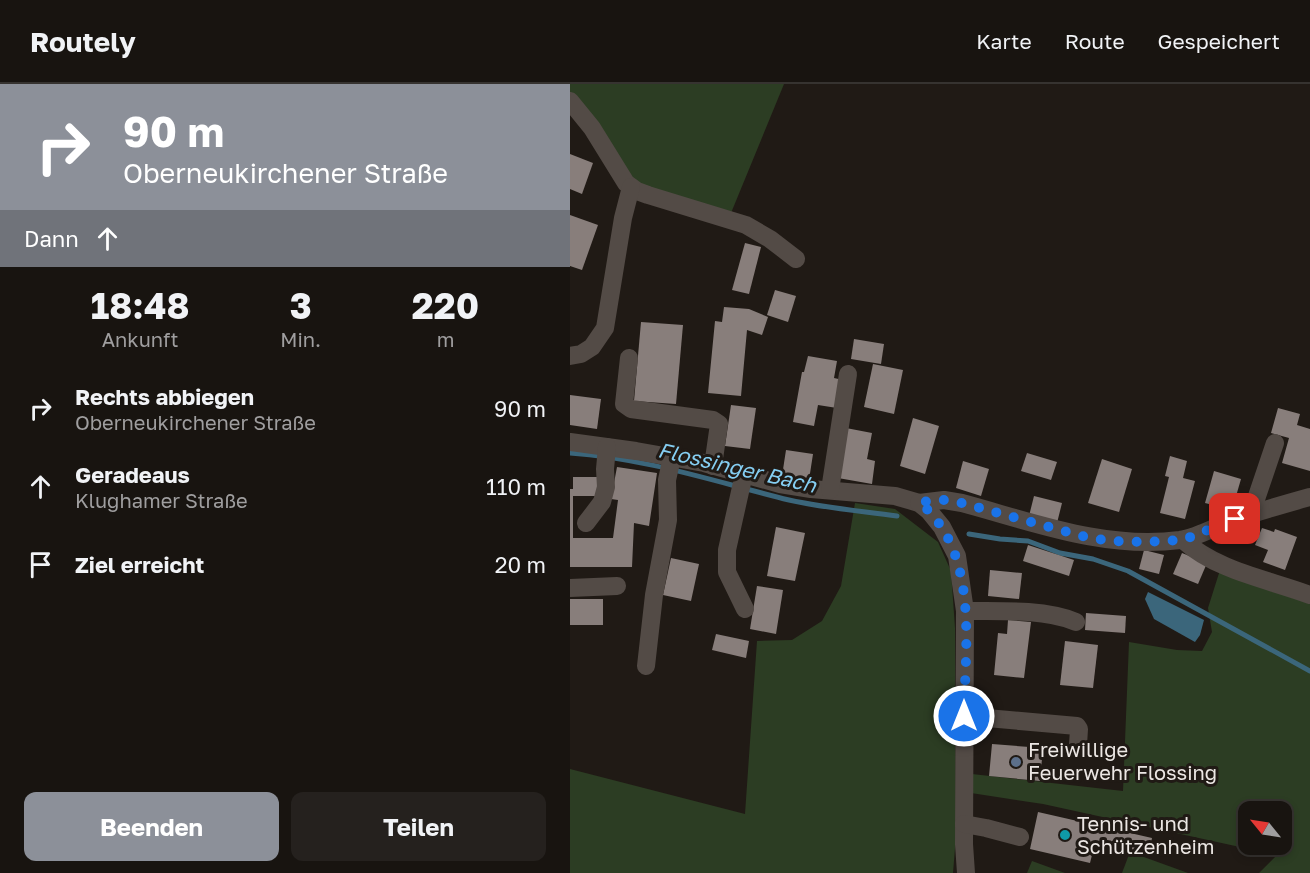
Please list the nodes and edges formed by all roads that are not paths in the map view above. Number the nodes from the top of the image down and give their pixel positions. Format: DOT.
graph roads {
  1 [pos="570,101"];
  2 [pos="631,187"];
  3 [pos="796,259"];
  4 [pos="570,356"];
  5 [pos="629,357"];
  6 [pos="848,374"];
  7 [pos="570,442"];
  8 [pos="1275,443"];
  9 [pos="607,449"];
  10 [pos="671,459"];
  11 [pos="713,466"];
  12 [pos="742,483"];
  13 [pos="830,490"];
  14 [pos="1310,497"];
  15 [pos="919,502"];
  16 [pos="1251,514"];
  17 [pos="586,523"];
  18 [pos="1183,540"];
  19 [pos="617,586"];
  20 [pos="570,588"];
  21 [pos="1310,595"];
  22 [pos="745,609"];
  23 [pos="965,611"];
  24 [pos="1076,622"];
  25 [pos="646,666"];
  26 [pos="964,716"];
  27 [pos="1078,745"];
  28 [pos="964,824"];
  29 [pos="1020,837"];
  30 [pos="966,873"];
  1 -- 2 [label="street"];
  2 -- 3 [label="street"];
  2 -- 4 [label="street"];
  5 -- 11 [label="street"];
  6 -- 13 [label="street"];
  7 -- 9 [label="street"];
  8 -- 16 [label="street"];
  9 -- 10 [label="street"];
  9 -- 17 [label="street"];
  10 -- 11 [label="street"];
  10 -- 25 [label="street"];
  11 -- 12 [label="street"];
  12 -- 13 [label="street"];
  12 -- 22 [label="street"];
  13 -- 15 [label="street"];
  14 -- 16 [label="street"];
  15 -- 18 [label="street"];
  15 -- 23 [label="street"];
  16 -- 18 [label="street"];
  18 -- 21 [label="street"];
  19 -- 20 [label="street"];
  23 -- 24 [label="street"];
  23 -- 26 [label="street"];
  26 -- 27 [label="street"];
  26 -- 28 [label="street"];
  28 -- 29 [label="street"];
  28 -- 30 [label="street"];
}
